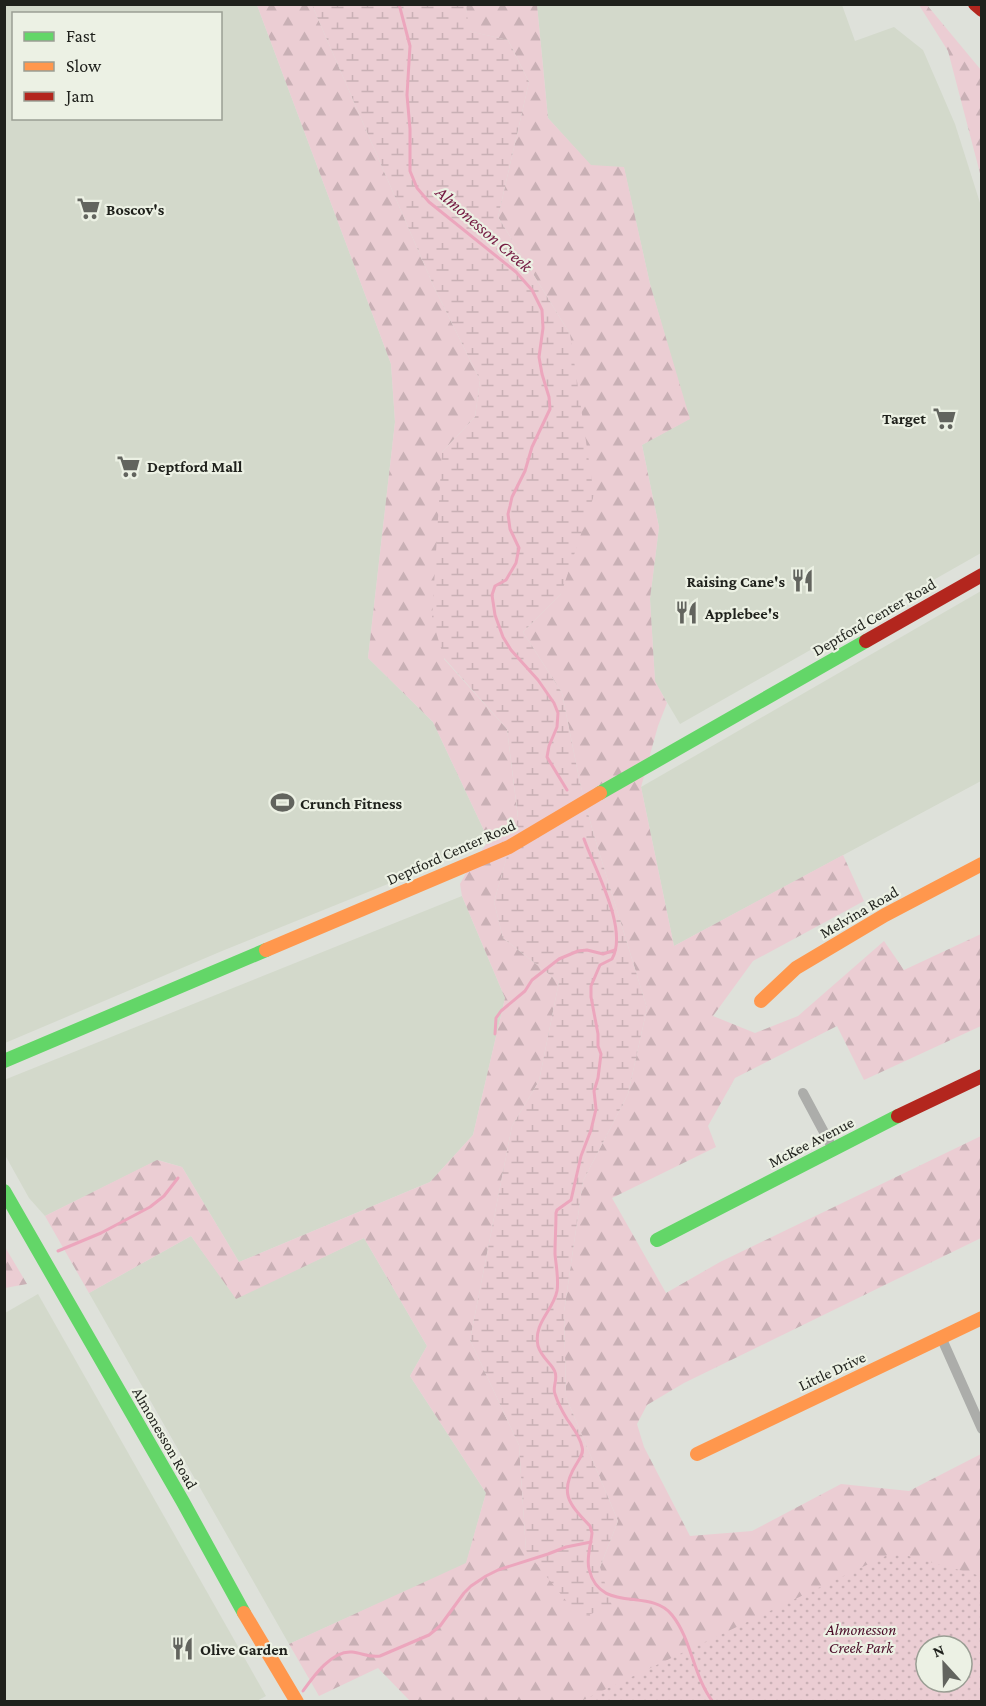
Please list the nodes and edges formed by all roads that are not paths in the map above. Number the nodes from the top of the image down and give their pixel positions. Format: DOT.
graph roads {
  1 [pos="975,4"];
  2 [pos="981,10"];
  3 [pos="981,575"];
  4 [pos="981,864"];
  5 [pos="761,1001"];
  6 [pos="4,1061"];
  7 [pos="981,1076"];
  8 [pos="803,1093"];
  9 [pos="833,1149"];
  10 [pos="4,1191"];
  11 [pos="657,1240"];
  12 [pos="981,1318"];
  13 [pos="941,1337"];
  14 [pos="981,1429"];
  15 [pos="697,1454"];
  16 [pos="297,1701"];
  1 -- 2 [label="main road"];
  3 -- 6 [label="main road, Deptford Center Road"];
  4 -- 5 [label="main road, Melvina Road"];
  7 -- 9 [label="main road, McKee Avenue"];
  8 -- 9 [label="street"];
  9 -- 11 [label="main road, McKee Avenue"];
  10 -- 16 [label="main road, Almonesson Road"];
  12 -- 13 [label="main road, Little Drive"];
  13 -- 14 [label="street"];
  13 -- 15 [label="main road, Little Drive"];
}
